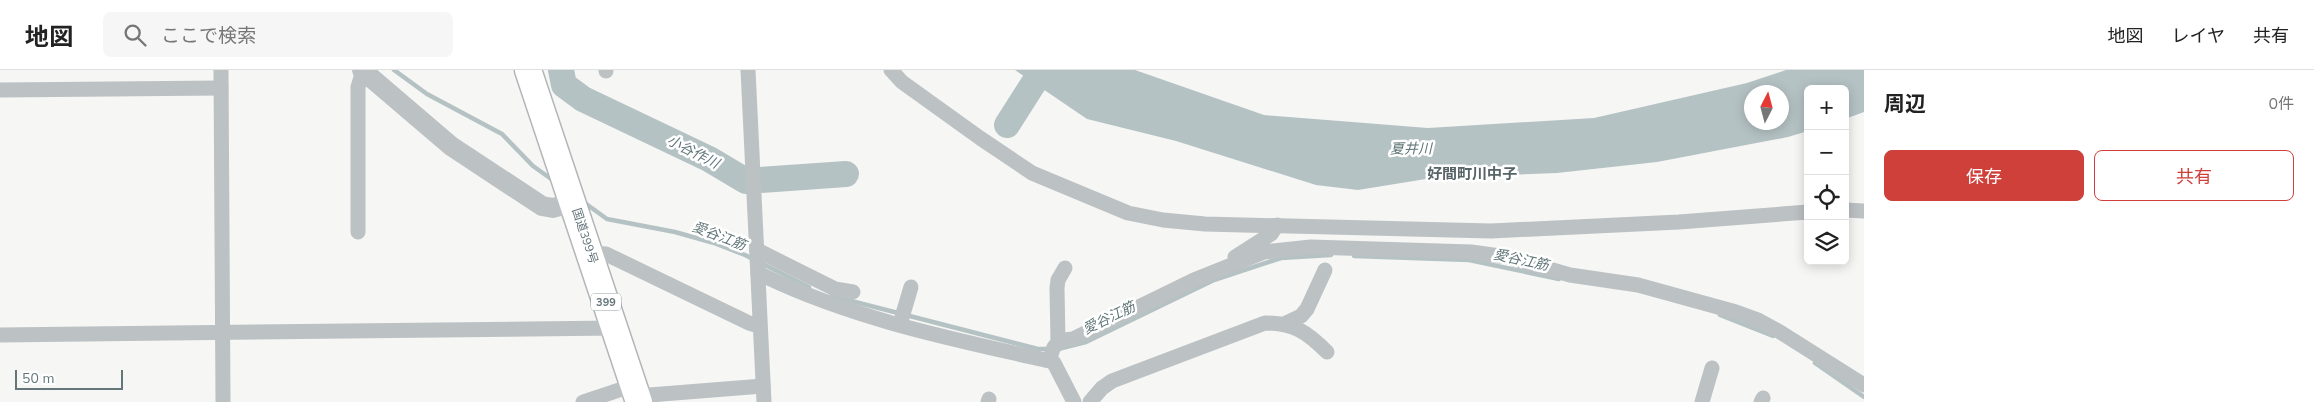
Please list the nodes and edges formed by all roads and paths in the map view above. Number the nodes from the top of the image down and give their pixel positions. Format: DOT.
graph roads {
  1 [pos="221,70"];
  2 [pos="362,70"];
  3 [pos="528,70"];
  4 [pos="748,70"];
  5 [pos="891,70"];
  6 [pos="221,88"];
  7 [pos="0,90"];
  8 [pos="574,202"];
  9 [pos="1849,210"];
  10 [pos="1864,211"];
  11 [pos="1804,212"];
  12 [pos="1277,225"];
  13 [pos="358,232"];
  14 [pos="758,250"];
  15 [pos="590,253"];
  16 [pos="1228,265"];
  17 [pos="1065,268"];
  18 [pos="1325,270"];
  19 [pos="758,271"];
  20 [pos="911,287"];
  21 [pos="853,292"];
  22 [pos="900,324"];
  23 [pos="1284,324"];
  24 [pos="759,326"];
  25 [pos="615,328"];
  26 [pos="223,332"];
  27 [pos="0,335"];
  28 [pos="1058,341"];
  29 [pos="1327,352"];
  30 [pos="1050,361"];
  31 [pos="1712,368"];
  32 [pos="1864,385"];
  33 [pos="763,386"];
  34 [pos="636,394"];
  35 [pos="223,402"];
  36 [pos="584,402"];
  37 [pos="764,402"];
  38 [pos="1074,402"];
  39 [pos="1090,402"];
  40 [pos="1702,402"];
  1 -- 6 [label="street"];
  2 -- 8 [label="street"];
  2 -- 13 [label="street"];
  3 -- 8 [label="highway, 国道399号 / 399"];
  4 -- 14 [label="street"];
  5 -- 12 [label="street"];
  6 -- 7 [label="street"];
  6 -- 26 [label="street"];
  8 -- 15 [label="highway, 国道399号 / 399"];
  9 -- 10 [label="street"];
  11 -- 12 [label="street"];
  12 -- 16 [label="street"];
  14 -- 19 [label="street"];
  14 -- 21 [label="street"];
  15 -- 24 [label="street"];
  15 -- 25 [label="highway, 国道399号 / 399"];
  16 -- 28 [label="street"];
  16 -- 32 [label="street"];
  17 -- 28 [label="street"];
  18 -- 23 [label="street"];
  19 -- 22 [label="street"];
  19 -- 24 [label="street"];
  20 -- 22 [label="street"];
  22 -- 30 [label="street"];
  23 -- 29 [label="street"];
  23 -- 39 [label="street"];
  24 -- 33 [label="street"];
  25 -- 26 [label="street"];
  25 -- 34 [label="highway, 国道399号 / 399"];
  26 -- 27 [label="street"];
  26 -- 35 [label="street"];
  28 -- 30 [label="street"];
  30 -- 38 [label="street"];
  31 -- 40 [label="street"];
  33 -- 34 [label="street"];
  33 -- 37 [label="street"];
  34 -- 36 [label="street"];
}
